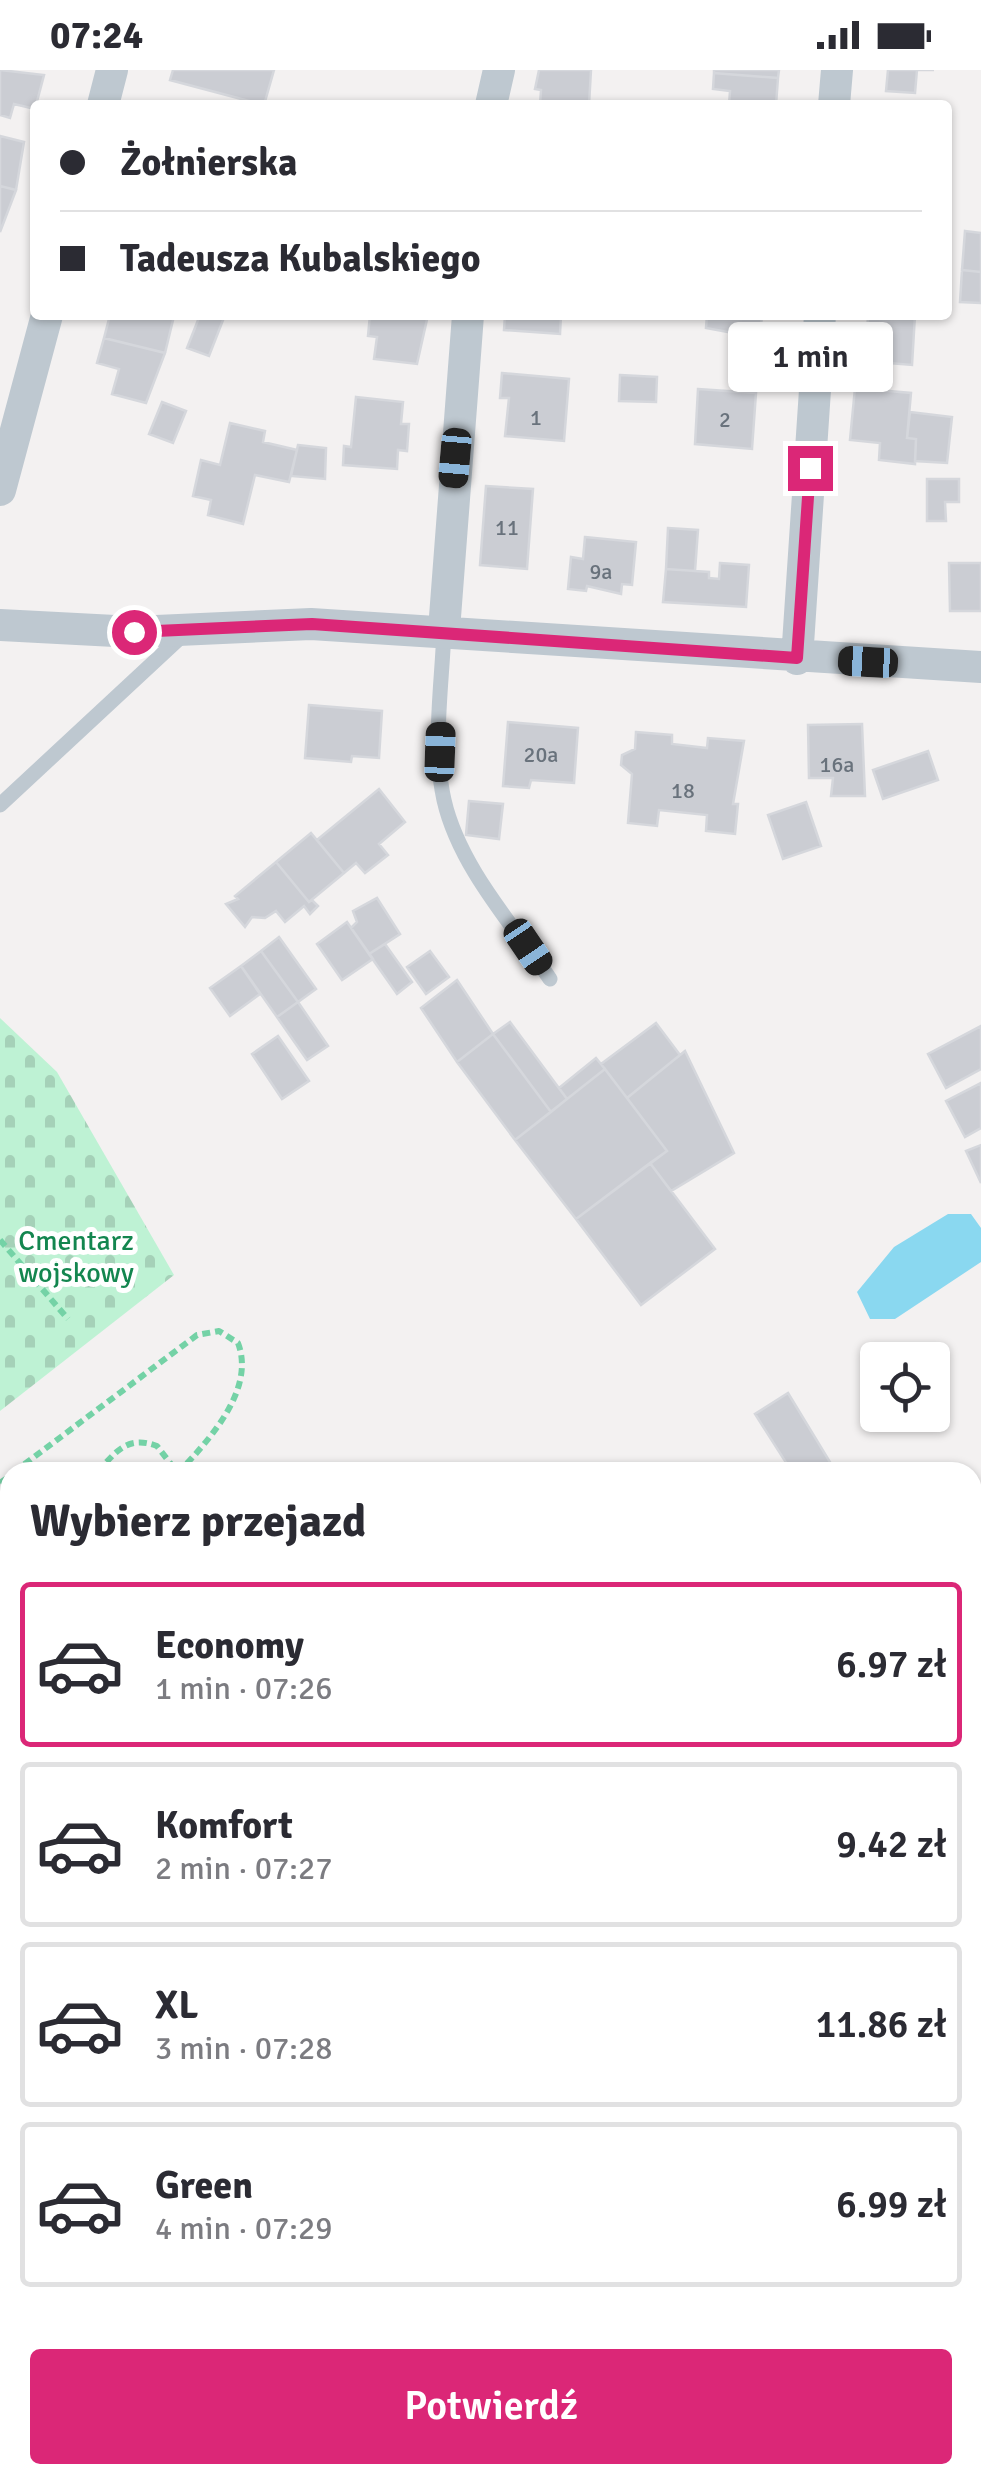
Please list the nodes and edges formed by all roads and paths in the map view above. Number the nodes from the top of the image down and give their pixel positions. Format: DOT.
graph roads {
  1 [pos="112,70"];
  2 [pos="499,70"];
  3 [pos="836,70"];
  4 [pos="104,100"];
  5 [pos="492,100"];
  6 [pos="834,100"];
  7 [pos="46,320"];
  8 [pos="468,320"];
  9 [pos="820,320"];
  10 [pos="0,490"];
  11 [pos="0,625"];
  12 [pos="189,629"];
  13 [pos="444,630"];
  14 [pos="797,658"];
  15 [pos="981,667"];
  16 [pos="0,805"];
  17 [pos="550,979"];
  18 [pos="0,1240"];
  19 [pos="68,1319"];
  20 [pos="28,1462"];
  21 [pos="106,1462"];
  22 [pos="170,1462"];
  23 [pos="187,1462"];
  1 -- 4 [label="street"];
  2 -- 5 [label="street"];
  3 -- 6 [label="street"];
  7 -- 10 [label="street"];
  8 -- 13 [label="street"];
  9 -- 14 [label="street"];
  11 -- 12 [label="street"];
  12 -- 13 [label="street"];
  12 -- 16 [label="lane"];
  13 -- 14 [label="street"];
  13 -- 17 [label="lane"];
  14 -- 15 [label="street"];
  18 -- 19 [label="path"];
  20 -- 23 [label="path"];
  21 -- 22 [label="path"];
}
